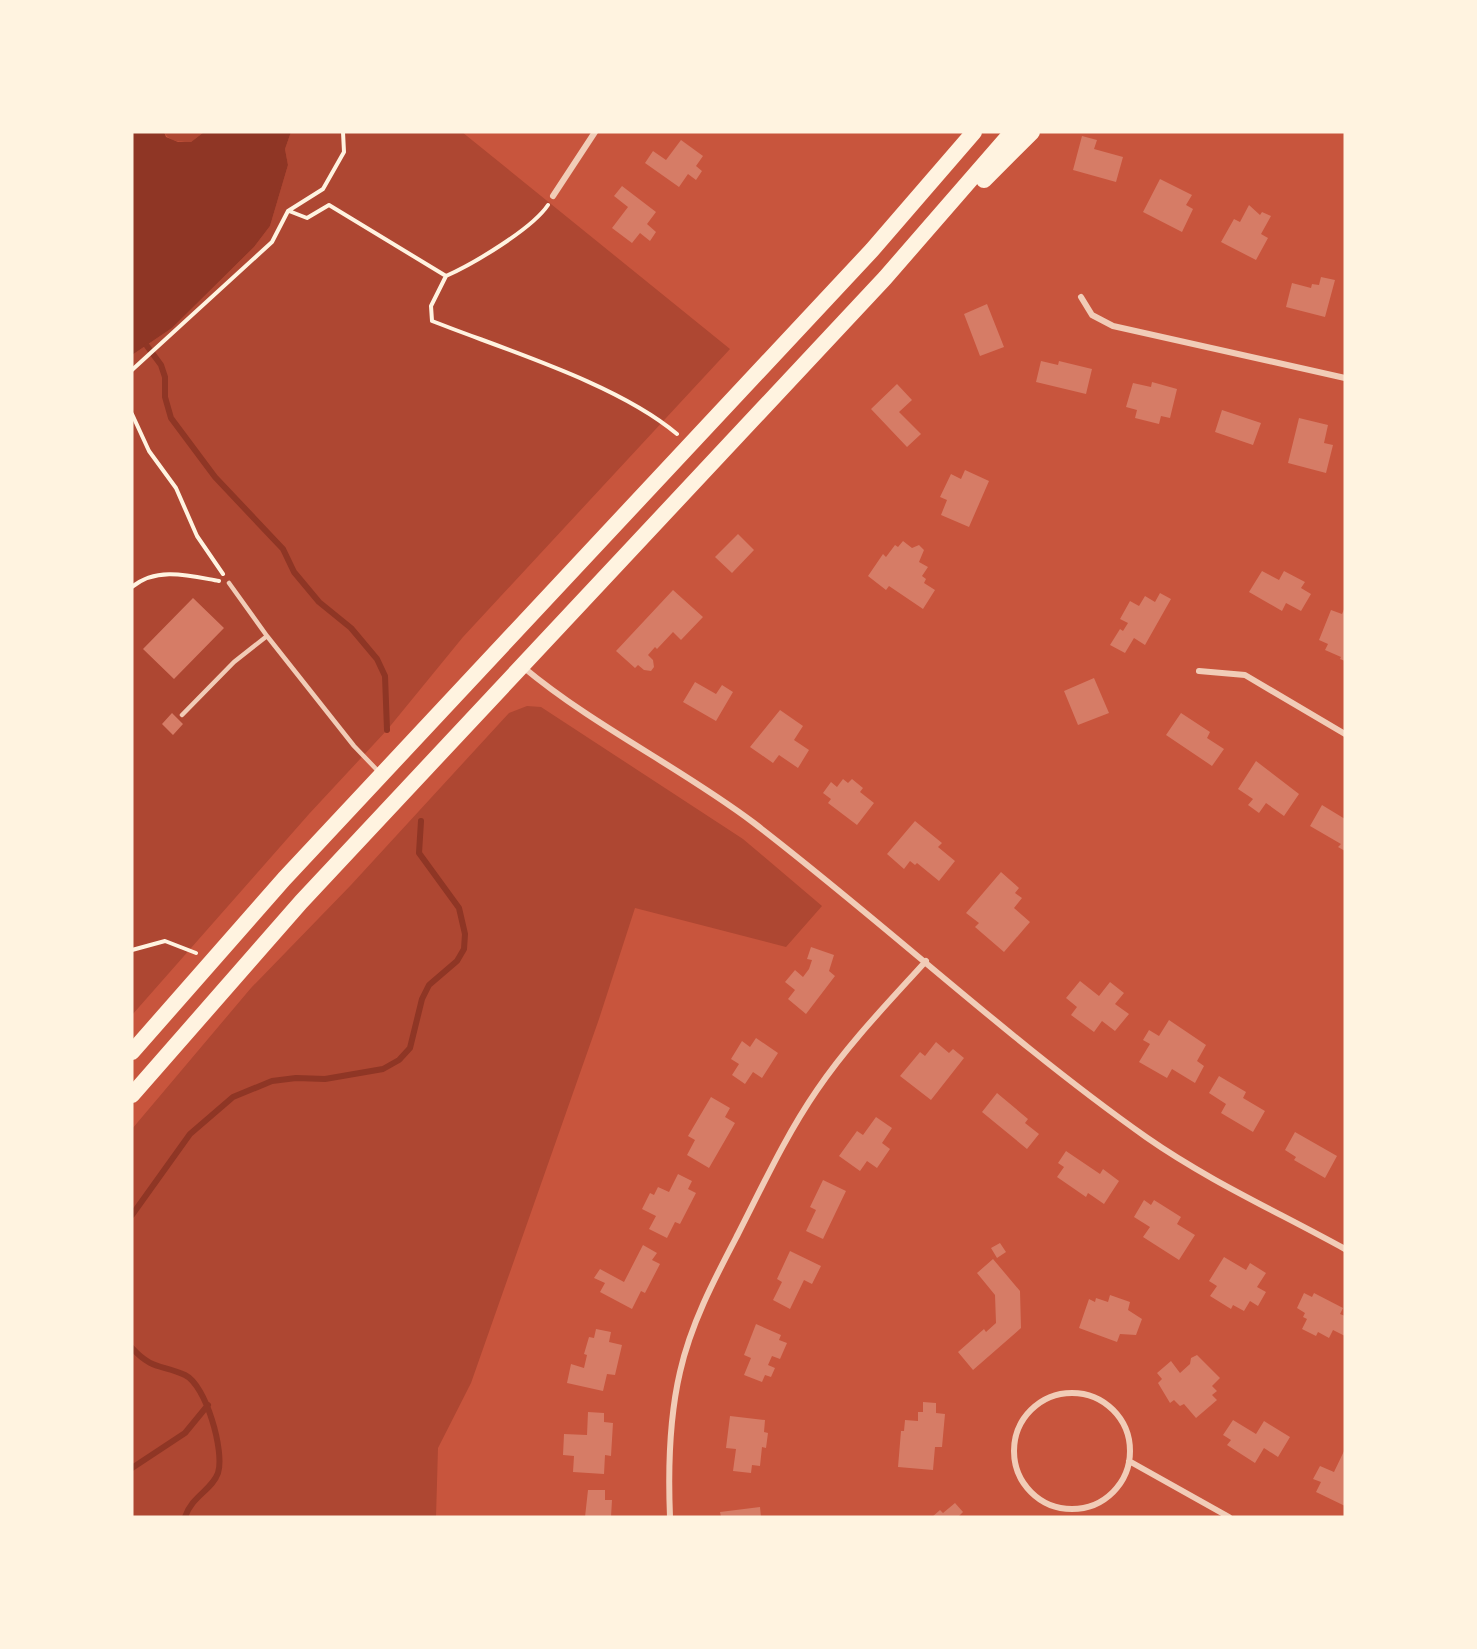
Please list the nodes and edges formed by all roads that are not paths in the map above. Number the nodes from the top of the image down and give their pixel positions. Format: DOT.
graph roads {
  1 [pos="595,132"];
  2 [pos="974,132"];
  3 [pos="1012,132"];
  4 [pos="1032,132"];
  5 [pos="554,196"];
  6 [pos="885,278"];
  7 [pos="1081,297"];
  8 [pos="1345,378"];
  9 [pos="229,584"];
  10 [pos="267,636"];
  11 [pos="523,667"];
  12 [pos="1199,671"];
  13 [pos="182,716"];
  14 [pos="1345,734"];
  15 [pos="382,775"];
  16 [pos="926,961"];
  17 [pos="132,1052"];
  18 [pos="132,1095"];
  19 [pos="1345,1249"];
  20 [pos="1129,1461"];
  21 [pos="670,1517"];
  22 [pos="1229,1517"];
  1 -- 5 [label="street"];
  2 -- 15 [label="highway"];
  3 -- 6 [label="highway"];
  4 -- 6 [label="highway"];
  6 -- 11 [label="highway"];
  7 -- 8 [label="street"];
  9 -- 10 [label="lane"];
  10 -- 13 [label="lane"];
  10 -- 15 [label="lane"];
  11 -- 16 [label="street"];
  11 -- 18 [label="highway"];
  12 -- 14 [label="street"];
  15 -- 17 [label="highway"];
  16 -- 19 [label="street"];
  16 -- 21 [label="street"];
  20 -- 20 [label="street"];
  20 -- 22 [label="street"];
}
